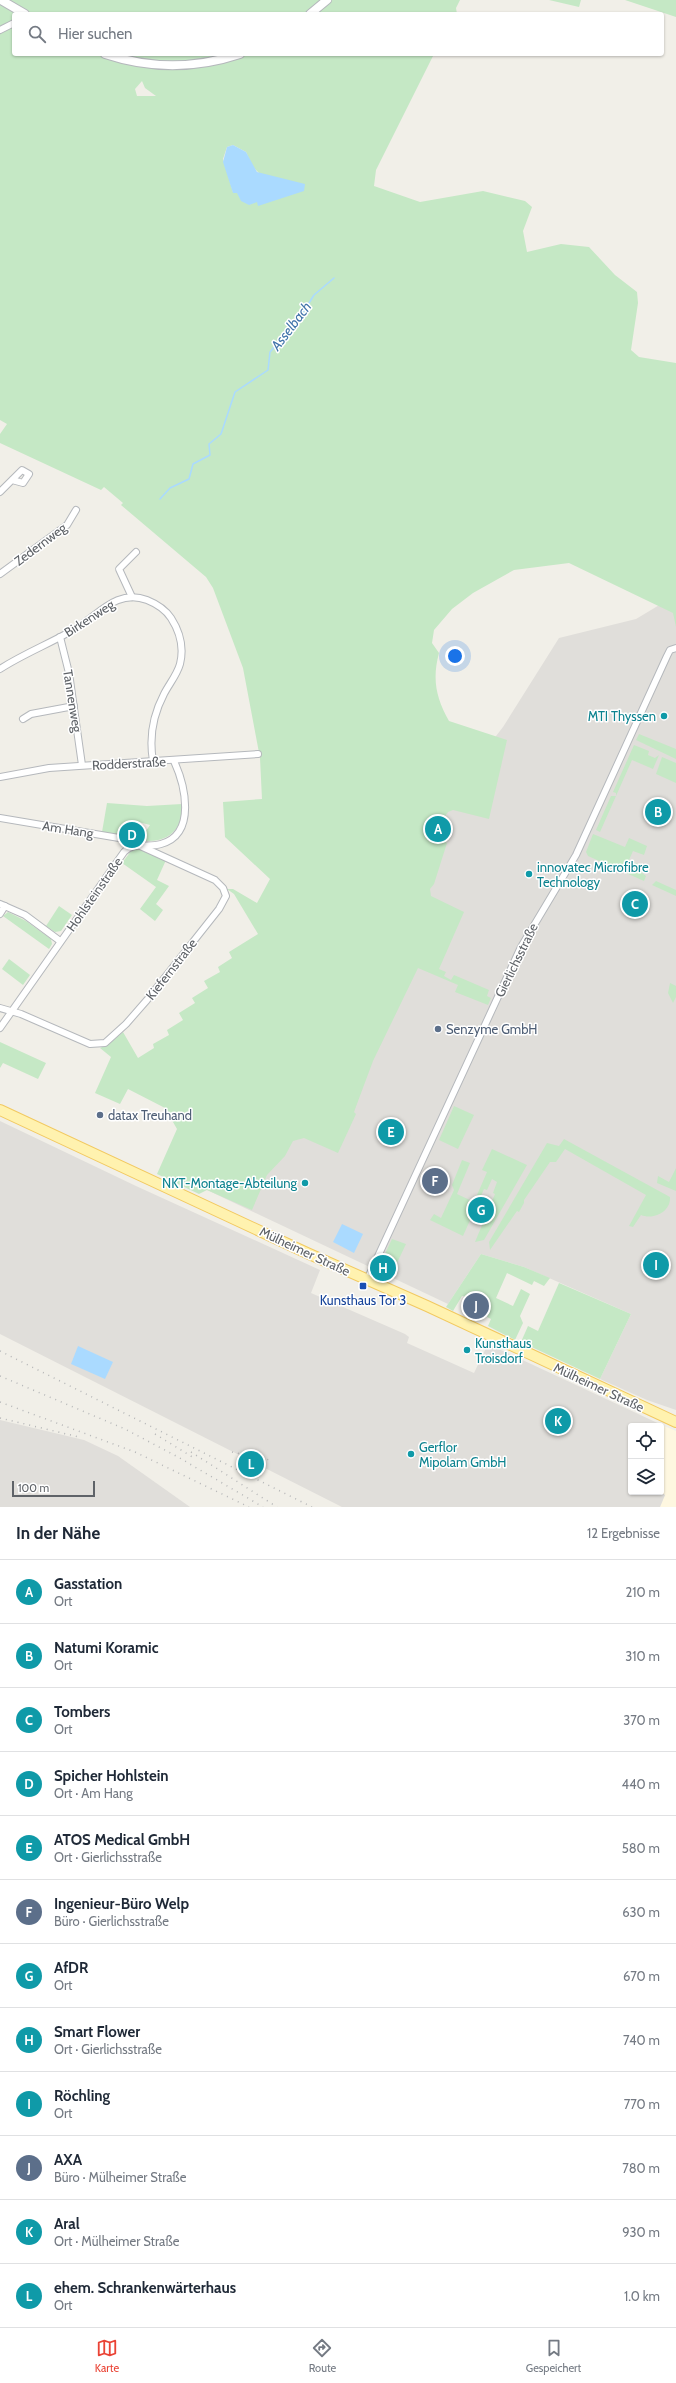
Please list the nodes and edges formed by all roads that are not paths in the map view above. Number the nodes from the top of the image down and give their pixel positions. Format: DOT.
graph roads {
  1 [pos="1,0"];
  2 [pos="327,0"];
  3 [pos="22,12"];
  4 [pos="312,12"];
  5 [pos="12,24"];
  6 [pos="0,30"];
  7 [pos="113,56"];
  8 [pos="232,56"];
  9 [pos="12,480"];
  10 [pos="0,492"];
  11 [pos="76,510"];
  12 [pos="136,552"];
  13 [pos="0,574"];
  14 [pos="132,597"];
  15 [pos="60,637"];
  16 [pos="676,648"];
  17 [pos="0,669"];
  18 [pos="74,706"];
  19 [pos="23,719"];
  20 [pos="258,754"];
  21 [pos="153,761"];
  22 [pos="174,761"];
  23 [pos="82,765"];
  24 [pos="0,776"];
  25 [pos="0,818"];
  26 [pos="134,845"];
  27 [pos="3,905"];
  28 [pos="0,914"];
  29 [pos="60,941"];
  30 [pos="0,1008"];
  31 [pos="11,1012"];
  32 [pos="0,1028"];
  33 [pos="0,1110"];
  34 [pos="368,1280"];
  35 [pos="674,1420"];
  1 -- 3 [label="street"];
  2 -- 4 [label="street"];
  5 -- 6 [label="street"];
  7 -- 8 [label="street"];
  9 -- 10 [label="street"];
  11 -- 13 [label="street, Zedernweg"];
  12 -- 14 [label="street"];
  14 -- 15 [label="street, Birkenweg"];
  14 -- 21 [label="street, Birkenweg"];
  15 -- 17 [label="street, Birkenweg"];
  15 -- 18 [label="street, Tannenweg"];
  16 -- 34 [label="street, Gierlichsstraße"];
  18 -- 19 [label="street"];
  18 -- 23 [label="street, Tannenweg"];
  20 -- 22 [label="street, Rodderstraße"];
  21 -- 22 [label="street, Rodderstraße"];
  21 -- 23 [label="street, Rodderstraße"];
  22 -- 26 [label="street"];
  23 -- 24 [label="street, Rodderstraße"];
  25 -- 26 [label="street, Am Hang"];
  26 -- 29 [label="street, Hohlsteinstraße"];
  26 -- 31 [label="street, Kiefernstraße"];
  27 -- 28 [label="street"];
  27 -- 29 [label="street"];
  29 -- 31 [label="street, Hohlsteinstraße"];
  30 -- 31 [label="street"];
  31 -- 32 [label="street, Hohlsteinstraße"];
  33 -- 34 [label="main road, Mülheimer Straße"];
  34 -- 35 [label="main road, Mülheimer Straße"];
}
